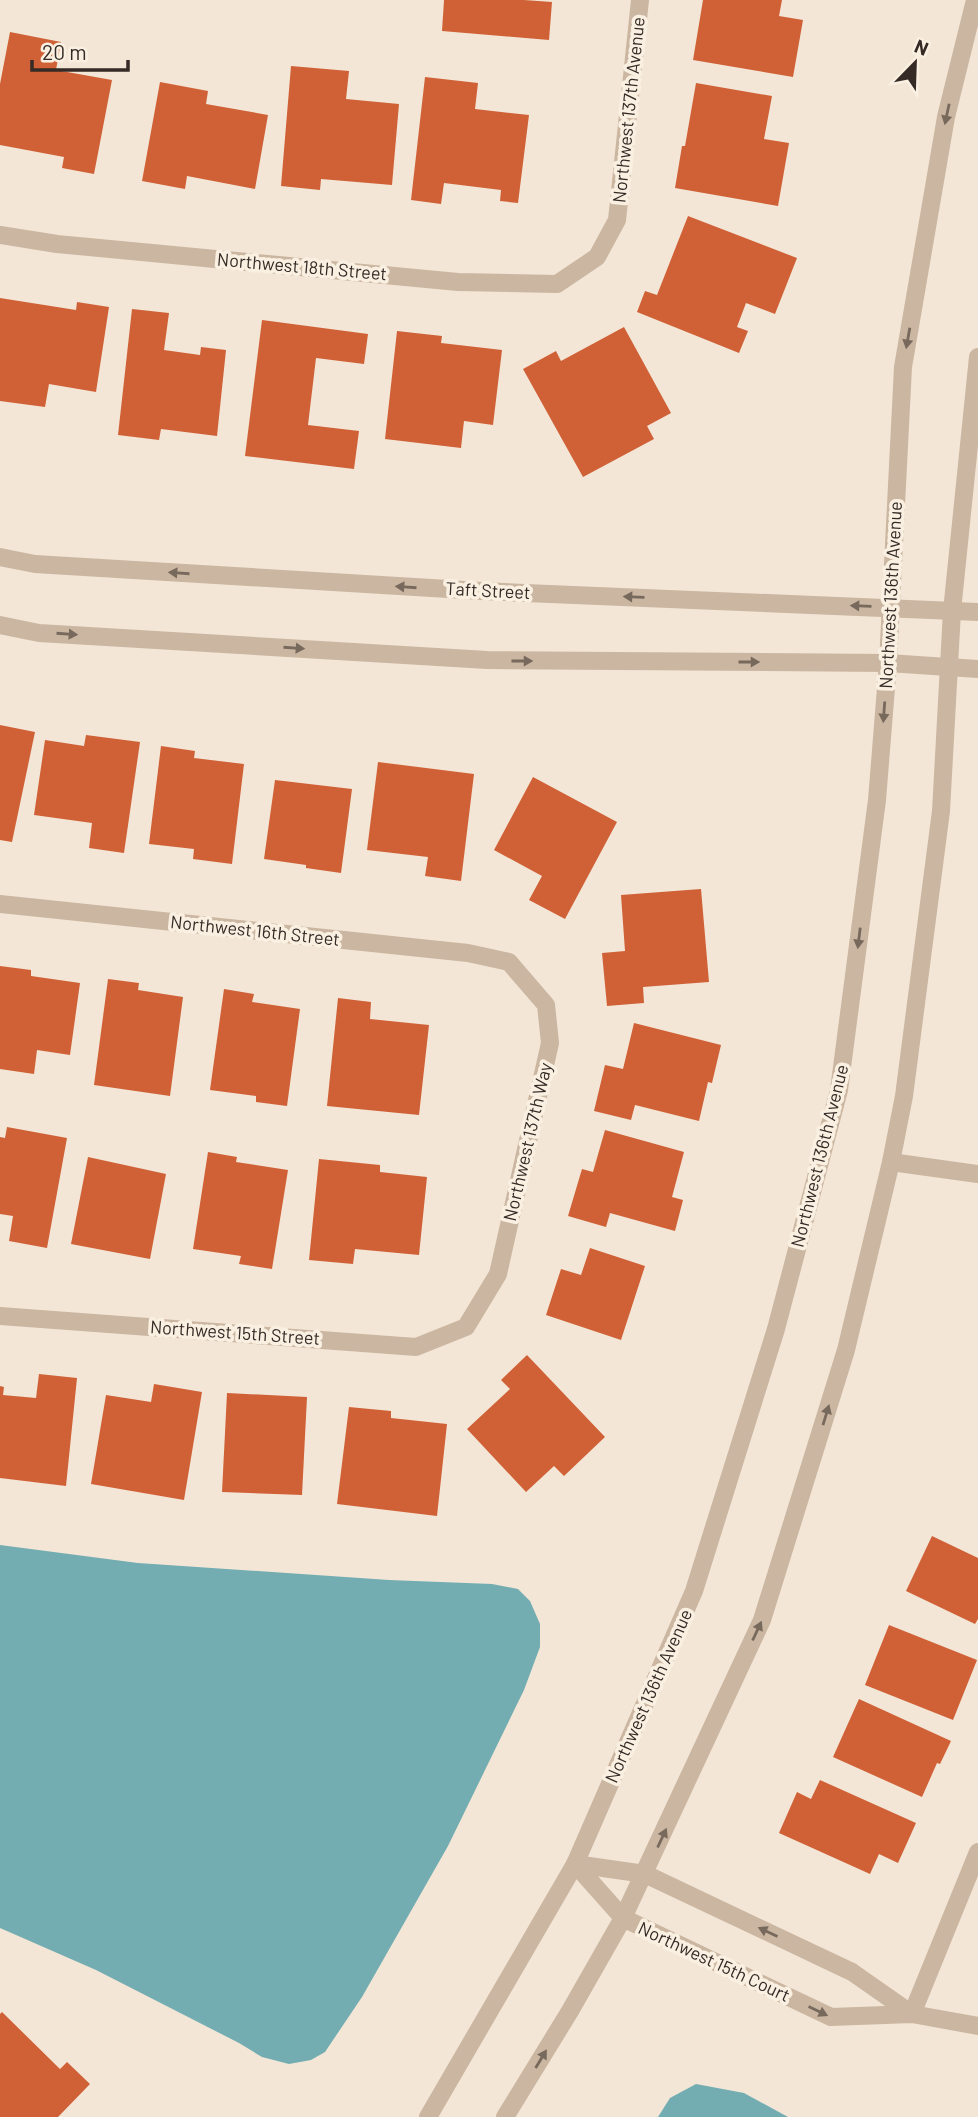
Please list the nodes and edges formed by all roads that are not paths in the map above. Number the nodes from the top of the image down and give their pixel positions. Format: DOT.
graph roads {
  1 [pos="640,0"];
  2 [pos="975,0"];
  3 [pos="0,235"];
  4 [pos="597,257"];
  5 [pos="978,357"];
  6 [pos="0,557"];
  7 [pos="891,607"];
  8 [pos="952,611"];
  9 [pos="978,611"];
  10 [pos="0,625"];
  11 [pos="888,663"];
  12 [pos="948,668"];
  13 [pos="978,669"];
  14 [pos="0,904"];
  15 [pos="509,962"];
  16 [pos="891,1162"];
  17 [pos="978,1174"];
  18 [pos="0,1316"];
  19 [pos="466,1327"];
  20 [pos="978,1852"];
  21 [pos="575,1864"];
  22 [pos="645,1874"];
  23 [pos="624,1919"];
  24 [pos="912,2014"];
  25 [pos="978,2026"];
  26 [pos="429,2117"];
  27 [pos="505,2117"];
  1 -- 4 [label="street, Northwest 137th Avenue"];
  2 -- 7 [label="street, Northwest 136th Avenue, one-way"];
  3 -- 4 [label="street, Northwest 18th Street"];
  5 -- 8 [label="street"];
  7 -- 6 [label="street, Taft Street, one-way"];
  7 -- 8 [label="street, Taft Street"];
  7 -- 11 [label="street, Northwest 136th Avenue"];
  8 -- 9 [label="street, Taft Street"];
  8 -- 12 [label="street"];
  10 -- 11 [label="street, one-way"];
  11 -- 12 [label="street"];
  11 -- 21 [label="street, Northwest 136th Avenue, one-way"];
  12 -- 13 [label="street"];
  12 -- 16 [label="street"];
  14 -- 15 [label="street, Northwest 16th Street"];
  15 -- 19 [label="street, Northwest 137th Way"];
  16 -- 17 [label="street"];
  22 -- 16 [label="street, one-way"];
  18 -- 19 [label="street, Northwest 15th Street"];
  20 -- 24 [label="street"];
  21 -- 22 [label="street, Northwest 15th Court"];
  21 -- 23 [label="street, Northwest 15th Court"];
  21 -- 26 [label="street, Northwest 136th Avenue"];
  22 -- 23 [label="street"];
  24 -- 22 [label="street, Northwest 15th Court, one-way"];
  23 -- 24 [label="street, Northwest 15th Court, one-way"];
  27 -- 23 [label="street, one-way"];
  24 -- 25 [label="street, Northwest 15th Court"];
}
